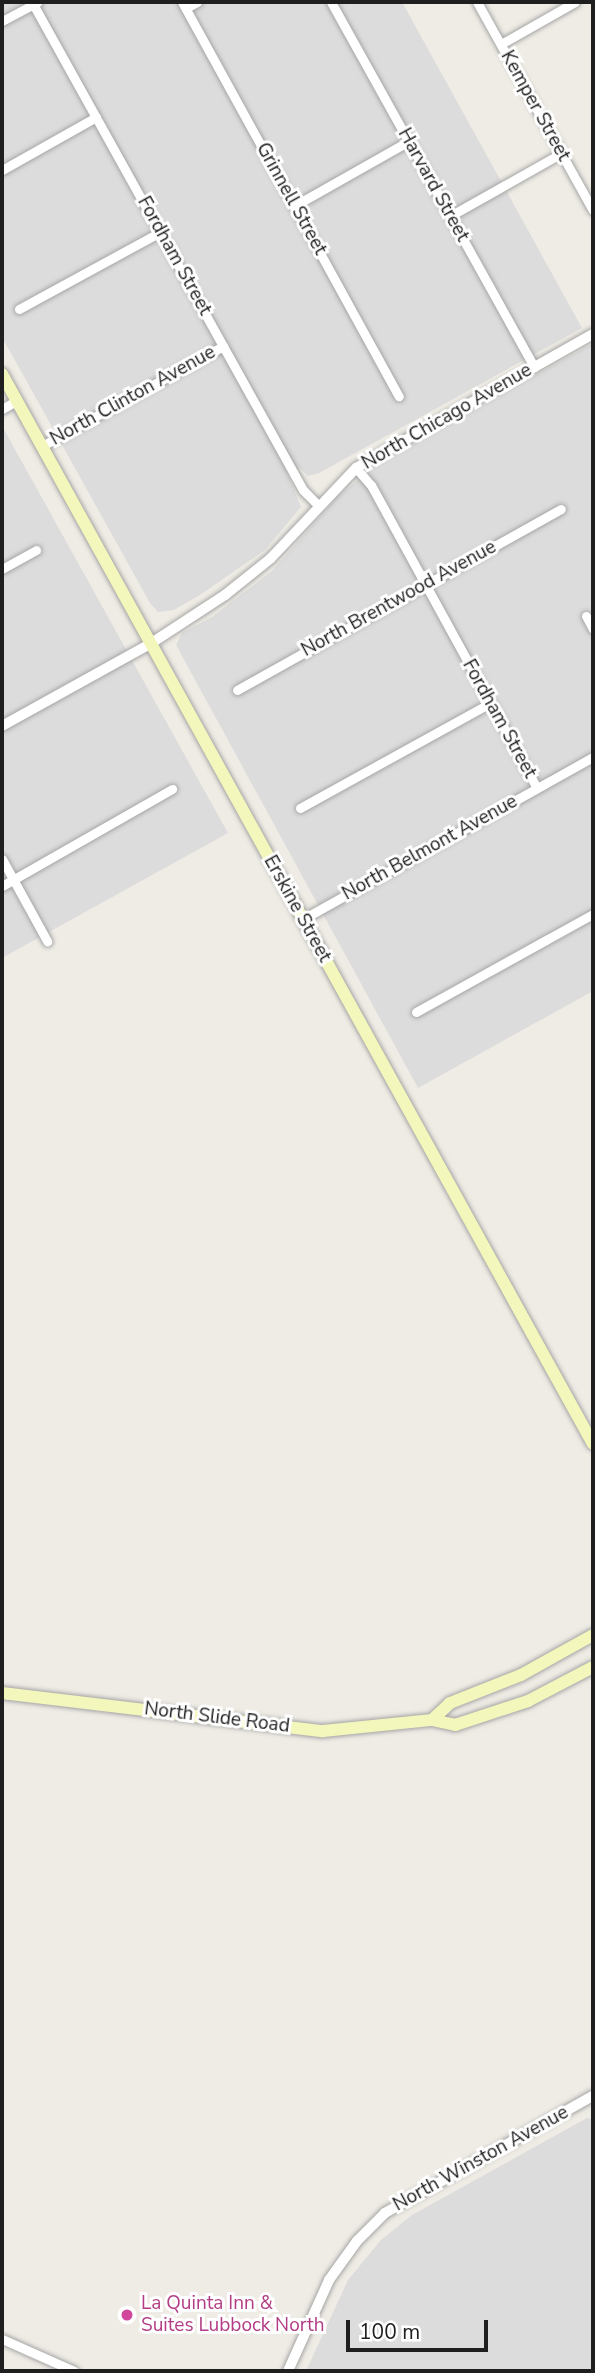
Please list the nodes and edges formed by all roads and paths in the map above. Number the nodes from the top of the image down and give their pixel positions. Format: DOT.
graph roads {
  1 [pos="197,2"];
  2 [pos="331,2"];
  3 [pos="477,2"];
  4 [pos="576,2"];
  5 [pos="35,3"];
  6 [pos="184,5"];
  7 [pos="2,22"];
  8 [pos="501,44"];
  9 [pos="96,117"];
  10 [pos="409,142"];
  11 [pos="562,153"];
  12 [pos="2,170"];
  13 [pos="294,206"];
  14 [pos="593,210"];
  15 [pos="450,216"];
  16 [pos="160,232"];
  17 [pos="19,309"];
  18 [pos="593,335"];
  19 [pos="223,346"];
  20 [pos="534,367"];
  21 [pos="2,374"];
  22 [pos="400,396"];
  23 [pos="16,401"];
  24 [pos="2,409"];
  25 [pos="42,446"];
  26 [pos="356,468"];
  27 [pos="318,505"];
  28 [pos="561,509"];
  29 [pos="36,550"];
  30 [pos="2,569"];
  31 [pos="425,584"];
  32 [pos="586,616"];
  33 [pos="593,629"];
  34 [pos="150,644"];
  35 [pos="237,690"];
  36 [pos="490,703"];
  37 [pos="2,726"];
  38 [pos="593,757"];
  39 [pos="537,788"];
  40 [pos="172,789"];
  41 [pos="300,808"];
  42 [pos="2,859"];
  43 [pos="13,879"];
  44 [pos="2,886"];
  45 [pos="593,914"];
  46 [pos="303,919"];
  47 [pos="47,941"];
  48 [pos="416,1012"];
  49 [pos="593,1444"];
  50 [pos="593,1635"];
  51 [pos="593,1667"];
  52 [pos="2,1693"];
  53 [pos="432,1720"];
  54 [pos="593,2096"];
  55 [pos="2,2339"];
  56 [pos="74,2371"];
  57 [pos="288,2371"];
  1 -- 6 [label="street"];
  2 -- 10 [label="street, Harvard Street"];
  3 -- 8 [label="street, Kemper Street"];
  4 -- 8 [label="street"];
  5 -- 7 [label="street"];
  5 -- 9 [label="street, Fordham Street"];
  6 -- 13 [label="street, Grinnell Street"];
  8 -- 11 [label="street, Kemper Street"];
  9 -- 12 [label="street"];
  9 -- 16 [label="street, Fordham Street"];
  10 -- 13 [label="street"];
  10 -- 15 [label="street, Harvard Street"];
  11 -- 14 [label="street, Kemper Street"];
  11 -- 15 [label="street"];
  13 -- 22 [label="street, Grinnell Street"];
  15 -- 20 [label="street, Harvard Street"];
  16 -- 17 [label="street"];
  16 -- 19 [label="street, Fordham Street"];
  18 -- 20 [label="street, North Chicago Avenue"];
  19 -- 25 [label="street, North Clinton Avenue"];
  19 -- 27 [label="street, Fordham Street"];
  20 -- 26 [label="street, North Chicago Avenue"];
  21 -- 23 [label="main road, Erskine Street"];
  23 -- 24 [label="street"];
  23 -- 25 [label="main road, Erskine Street"];
  25 -- 34 [label="main road, Erskine Street"];
  26 -- 27 [label="street, North Chicago Avenue"];
  26 -- 31 [label="street, Fordham Street"];
  27 -- 34 [label="street, North Chicago Avenue"];
  28 -- 31 [label="street, North Brentwood Avenue"];
  29 -- 30 [label="street"];
  31 -- 35 [label="street, North Brentwood Avenue"];
  31 -- 36 [label="street, Fordham Street"];
  32 -- 33 [label="street"];
  34 -- 37 [label="street, North Chicago Avenue"];
  34 -- 46 [label="main road, Erskine Street"];
  36 -- 39 [label="street, Fordham Street"];
  36 -- 41 [label="street"];
  38 -- 39 [label="street, North Belmont Avenue"];
  39 -- 46 [label="street, North Belmont Avenue"];
  40 -- 43 [label="street"];
  42 -- 43 [label="street"];
  43 -- 44 [label="street"];
  43 -- 47 [label="street"];
  45 -- 48 [label="street"];
  46 -- 49 [label="main road, Erskine Street"];
  50 -- 53 [label="main road"];
  51 -- 53 [label="main road, North Slide Road"];
  52 -- 53 [label="main road, North Slide Road"];
  54 -- 57 [label="street, North Winston Avenue"];
  55 -- 56 [label="street"];
}
